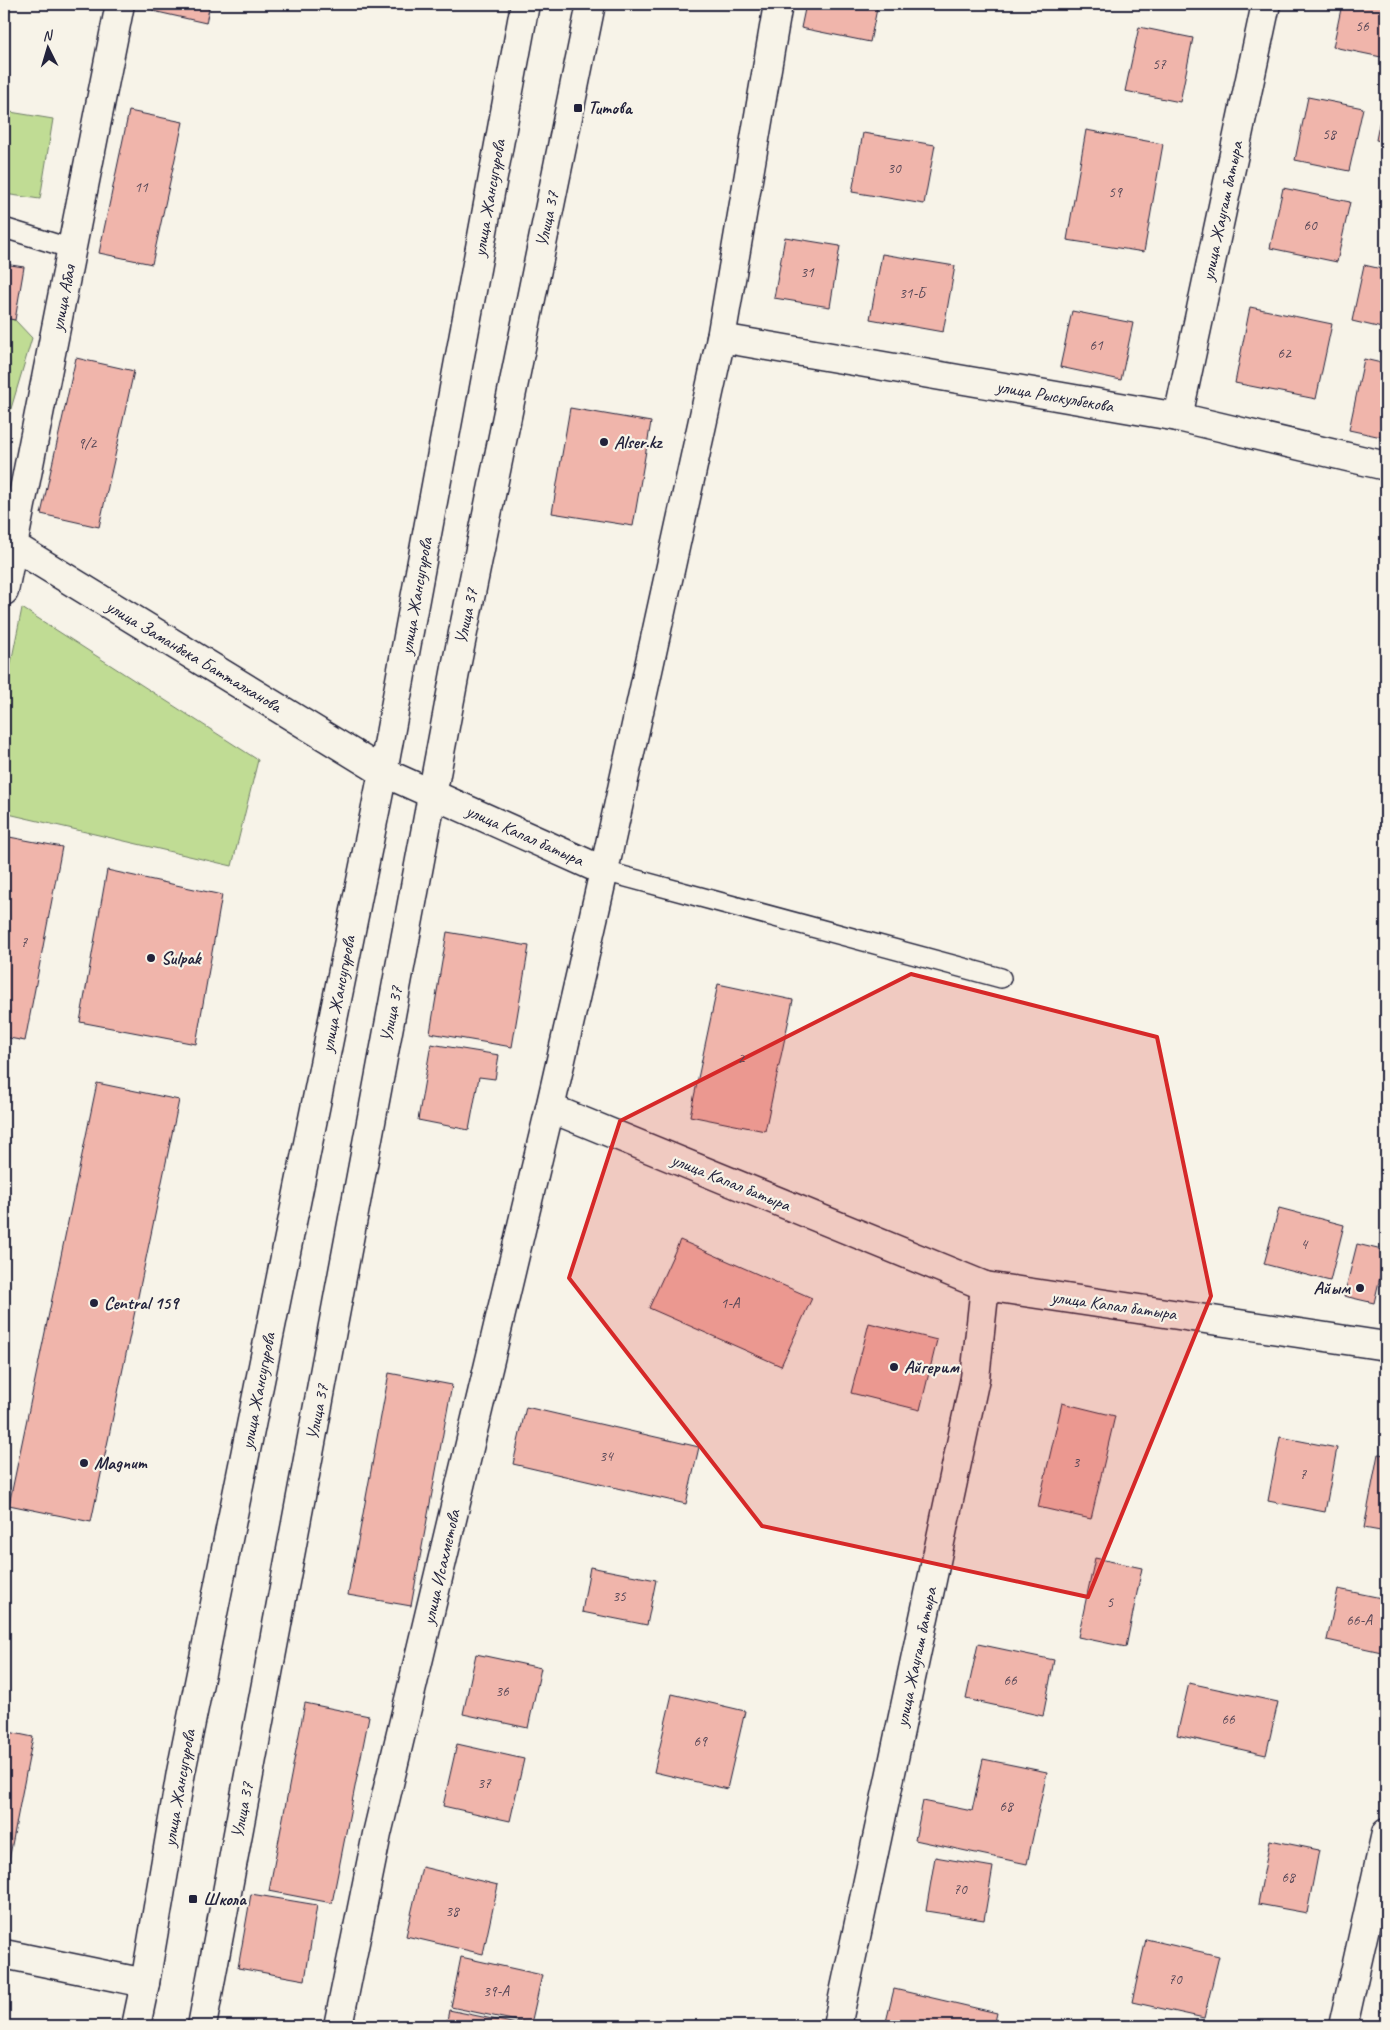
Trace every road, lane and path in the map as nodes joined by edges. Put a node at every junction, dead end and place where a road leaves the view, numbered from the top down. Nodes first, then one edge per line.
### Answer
1 (120, 4) edge
2 (525, 4) edge
3 (592, 4) edge
4 (778, 4) edge
5 (1266, 4) edge
6 (4, 228) edge
7 (72, 249) junction
8 (721, 338) junction
9 (1178, 417) junction
10 (1386, 466) edge
11 (9, 543) edge
12 (4, 591) edge
13 (383, 772) junction
14 (604, 871) junction
15 (1001, 978) dead end
16 (550, 1108) junction
17 (985, 1286) junction
18 (1386, 1346) edge
19 (1386, 1833) edge
20 (4, 1954) edge
21 (146, 1983) junction
22 (136, 2026) edge
23 (202, 2026) edge
24 (338, 2026) edge
25 (837, 2026) edge
26 (1343, 2026) edge

1 - 7 street, улица Абая
2 - 13 street, улица Жансугурова
3 - 23 street, Улица 37
4 - 8 street
5 - 9 street, улица Жаугаш батыра
6 - 7 lane
7 - 11 street, улица Абая
8 - 9 street, улица Рыскулбекова
8 - 14 street
9 - 10 street, улица Рыскулбекова
11 - 12 street, улица Абая
11 - 13 street, улица Заманбека Батталханова
13 - 14 street, улица Капал батыра
13 - 21 street, улица Жансугурова
14 - 15 lane
14 - 16 street, улица Капал батыра
16 - 17 street, улица Капал батыра
16 - 24 street, улица Исахметова
17 - 18 street, улица Капал батыра
17 - 25 street, улица Жаугаш батыра
19 - 26 street
20 - 21 street
21 - 22 street, улица Жансугурова

